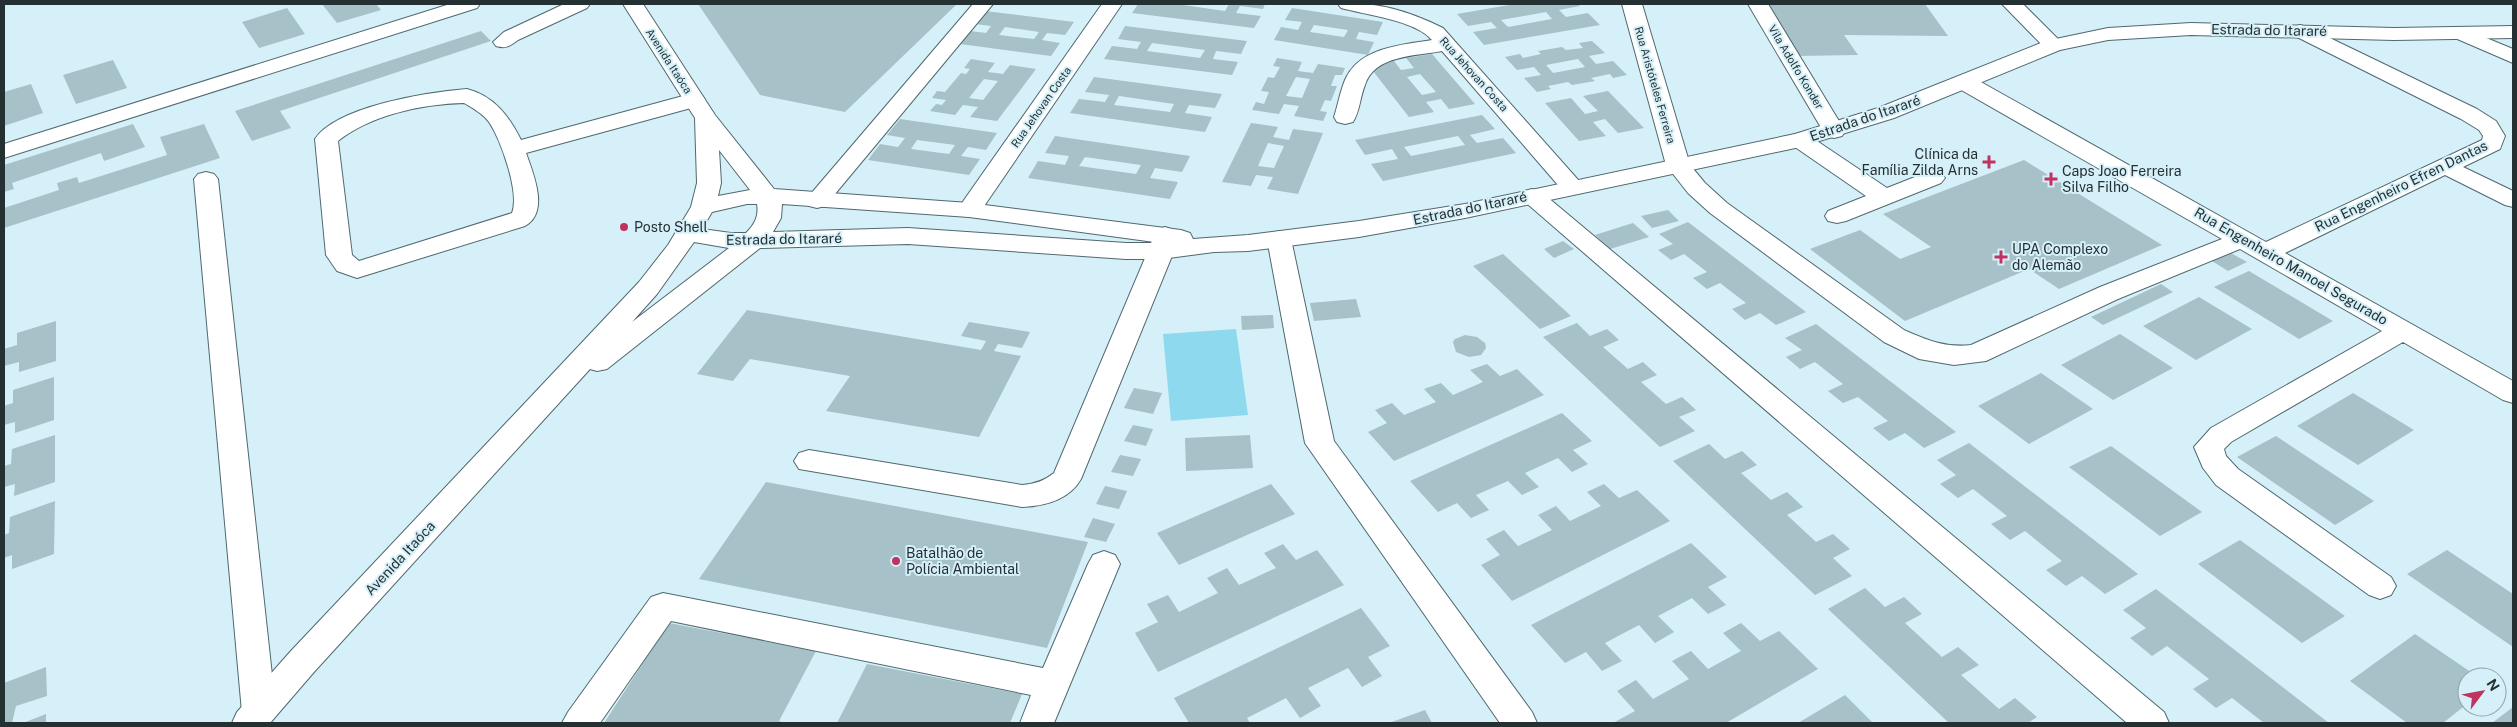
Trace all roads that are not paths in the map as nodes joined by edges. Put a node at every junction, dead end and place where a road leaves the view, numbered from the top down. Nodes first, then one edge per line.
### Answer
1 (470, 4) edge
2 (580, 4) edge
3 (632, 4) edge
4 (983, 4) edge
5 (1112, 4) edge
6 (1348, 4) edge
7 (1632, 4) edge
8 (1758, 4) edge
9 (2012, 4) edge
10 (2300, 31) junction
11 (2513, 32) edge
12 (2462, 34) junction
13 (503, 42) dead end
14 (1448, 44) junction
15 (2053, 45) junction
16 (2513, 57) edge
17 (1964, 82) junction
18 (700, 109) junction
19 (1345, 117) dead end
20 (1834, 131) junction
21 (1800, 140) junction
22 (4, 150) edge
23 (515, 150) junction
24 (1678, 166) junction
25 (2444, 166) junction
26 (1934, 178) dead end
27 (206, 179) dead end
28 (1572, 186) junction
29 (767, 196) junction
30 (1532, 196) junction
31 (1884, 197) junction
32 (2513, 200) edge
33 (817, 201) junction
34 (703, 207) junction
35 (969, 210) junction
36 (1837, 216) dead end
37 (689, 234) junction
38 (1279, 239) junction
39 (2243, 239) junction
40 (752, 242) junction
41 (1163, 243) junction
42 (2266, 252) junction
43 (2404, 330) junction
44 (553, 393) junction
45 (2513, 393) edge
46 (809, 461) dead end
47 (1104, 564) dead end
48 (2380, 586) dead end
49 (1053, 684) junction
50 (254, 718) edge
51 (580, 723) edge
52 (1036, 723) edge
53 (1520, 723) edge
54 (2152, 723) edge

1 - 22 main road
2 - 13 main road
3 - 18 main road, Avenida Itaóca
4 - 33 main road
5 - 35 main road, Rua Jehovan Costa
6 - 14 main road, Rua Jehovan Costa
7 - 24 main road, Rua Aristóteles Ferreira
8 - 20 main road, Vila Adolfo Konder
9 - 15 main road
10 - 12 main road, Estrada do Itararé
10 - 15 main road, Estrada do Itararé
10 - 25 main road, Rua Engenheiro Efren Dantas
11 - 12 main road, Estrada do Itararé
12 - 16 main road
14 - 19 main road
14 - 28 main road, Rua Jehovan Costa
15 - 17 main road, Estrada do Itararé
17 - 20 main road, Estrada do Itararé
17 - 39 main road, Rua Engenheiro Manoel Segurado
18 - 23 main road
18 - 29 main road, Avenida Itaóca
18 - 34 main road
20 - 21 main road, Estrada do Itararé
21 - 24 main road, Estrada do Itararé
21 - 31 main road
23 - 23 main road
24 - 28 main road, Estrada do Itararé
24 - 39 main road
25 - 32 main road
25 - 42 main road, Rua Engenheiro Efren Dantas
26 - 31 main road
27 - 50 main road
28 - 30 main road, Estrada do Itararé
29 - 33 main road, Estrada do Itararé
29 - 34 main road, Estrada do Itararé
29 - 40 main road, Avenida Itaóca
30 - 38 main road, Estrada do Itararé
30 - 54 main road
31 - 36 main road
33 - 35 main road, Estrada do Itararé
34 - 37 main road
35 - 41 main road, Estrada do Itararé
37 - 40 main road, Estrada do Itararé
37 - 44 main road, Avenida Itaóca
38 - 41 main road, Estrada do Itararé
38 - 53 main road
39 - 42 main road, Rua Engenheiro Manoel Segurado
40 - 41 main road, Estrada do Itararé
40 - 44 main road, Avenida Itaóca
41 - 46 main road
42 - 43 main road, Rua Engenheiro Manoel Segurado
43 - 45 main road, Rua Engenheiro Manoel Segurado
43 - 48 main road
44 - 50 main road, Avenida Itaóca
47 - 49 main road
49 - 51 main road
49 - 52 main road

